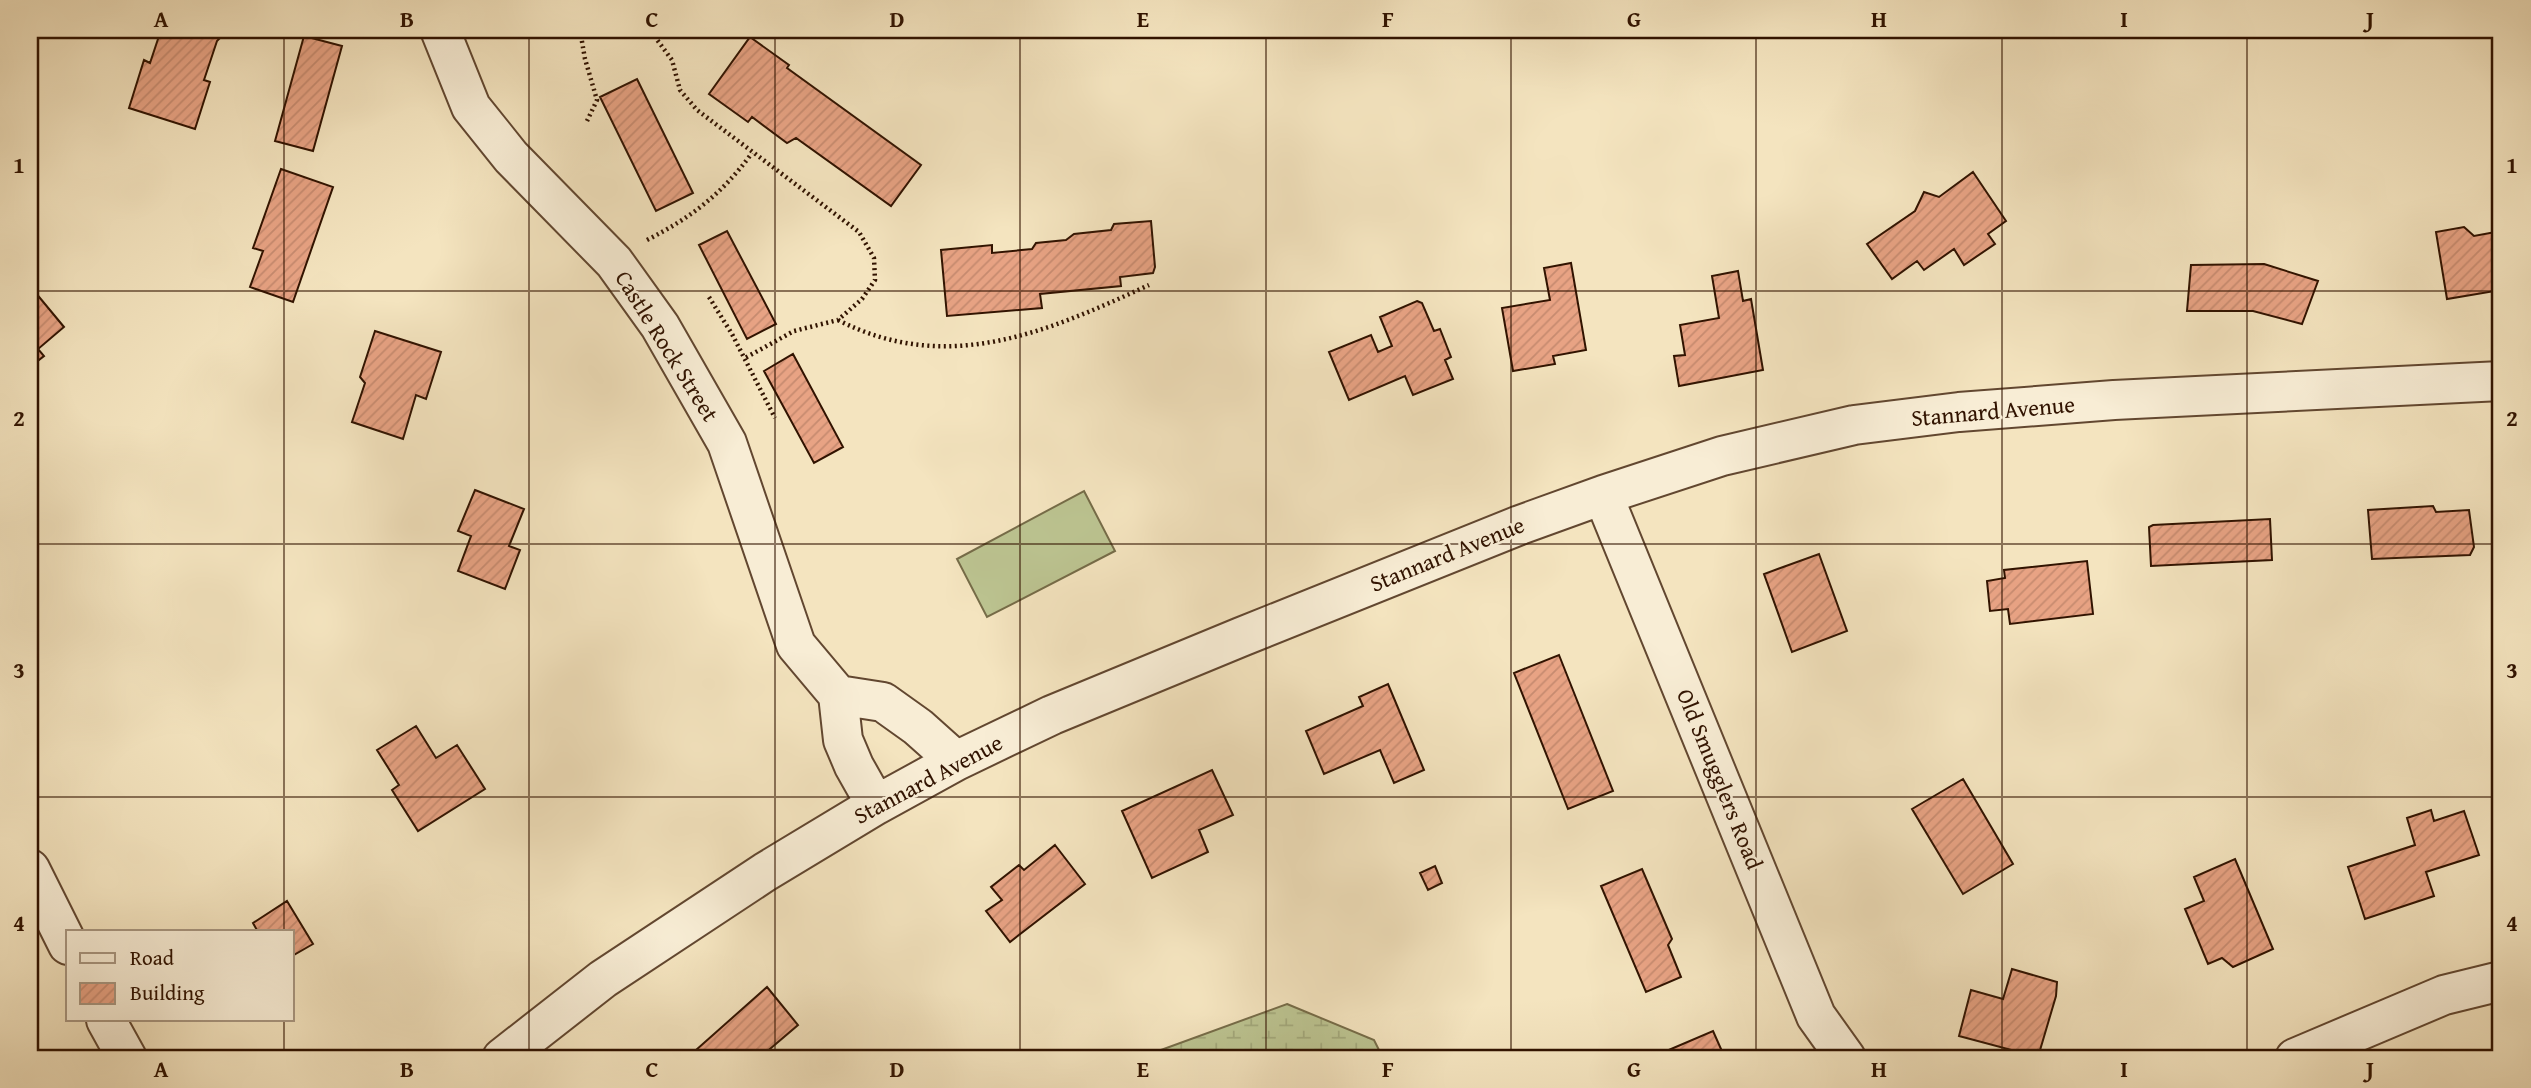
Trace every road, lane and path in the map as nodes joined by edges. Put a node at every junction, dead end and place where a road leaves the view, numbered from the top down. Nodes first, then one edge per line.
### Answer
1 (439, 30) edge
2 (561, 30) edge
3 (615, 30) edge
4 (645, 30) edge
5 (580, 31) edge
6 (587, 121) dead end
7 (752, 153) junction
8 (666, 231) dead end
9 (1149, 285) dead end
10 (709, 297) dead end
11 (838, 320) junction
12 (745, 358) junction
13 (2501, 381) edge
14 (775, 418) dead end
15 (1604, 495) junction
16 (838, 695) junction
17 (956, 761) junction
18 (876, 805) junction
19 (30, 869) edge
20 (66, 941) edge
21 (2501, 981) edge
22 (107, 1021) edge
23 (127, 1058) edge
24 (502, 1058) edge
25 (1846, 1058) edge
26 (2295, 1058) edge

1 - 16 street, Castle Rock Street
2 - 5 path
3 - 5 path
4 - 7 path
5 - 6 path
7 - 8 path
7 - 11 path
9 - 11 path
10 - 12 path
11 - 12 path
12 - 14 path
13 - 15 street, Stannard Avenue
15 - 17 street, Stannard Avenue
15 - 25 street, Old Smugglers Road
16 - 17 street
16 - 18 street
17 - 18 street, Stannard Avenue
18 - 24 street, Stannard Avenue
19 - 20 street
21 - 26 street
22 - 23 street

